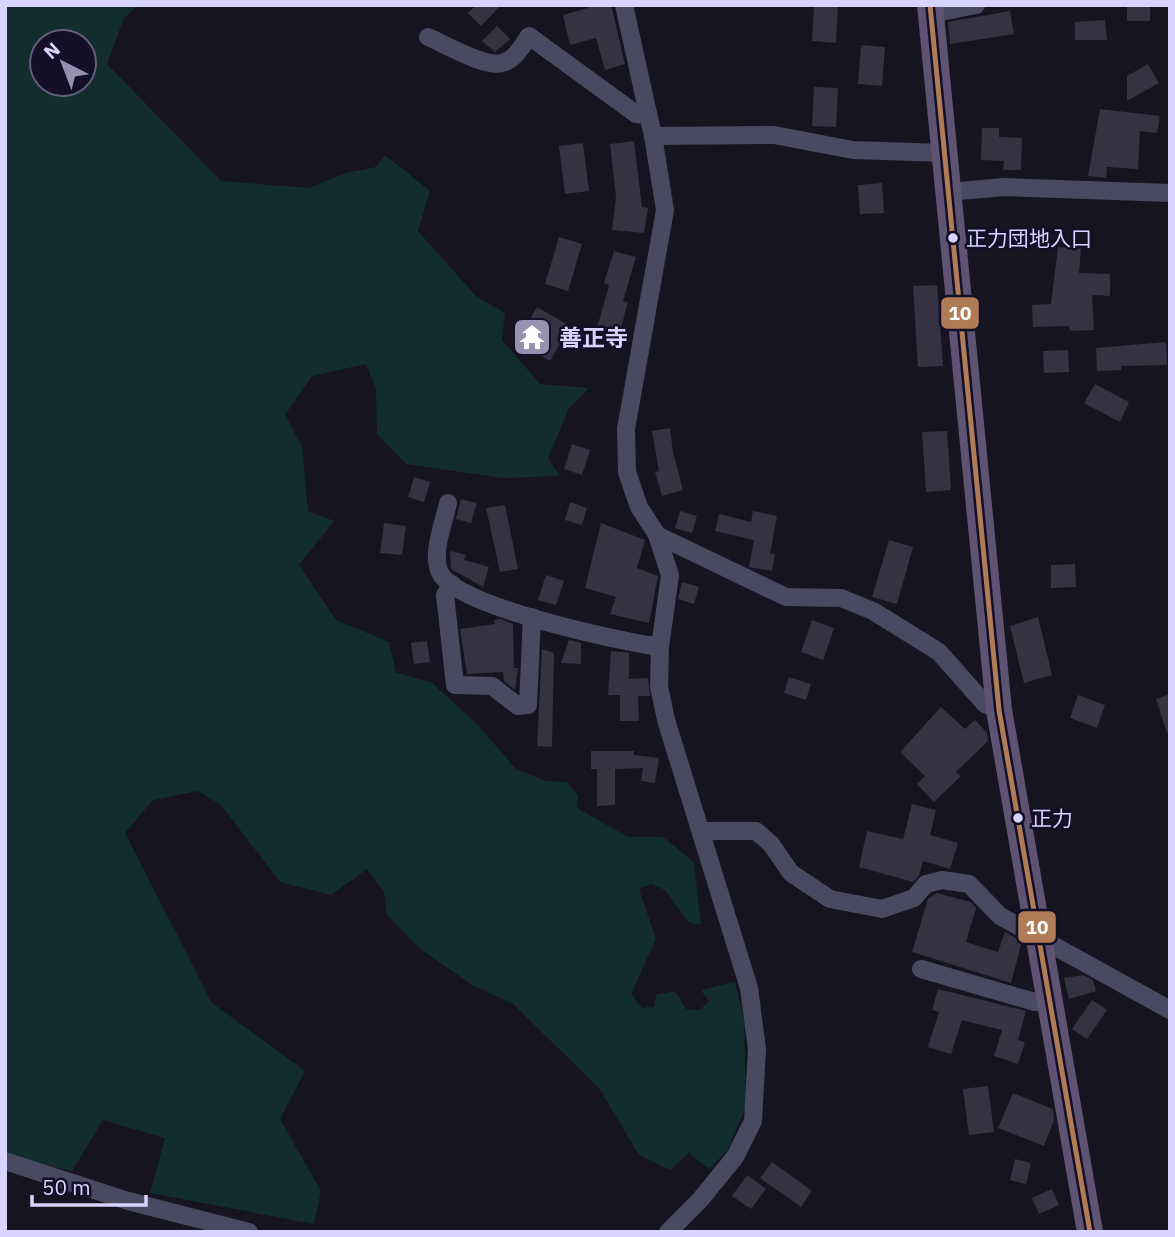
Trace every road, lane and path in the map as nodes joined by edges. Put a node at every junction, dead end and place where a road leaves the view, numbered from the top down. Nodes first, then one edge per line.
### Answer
1 (624, 5) edge
2 (976, 5) edge
3 (931, 10) edge
4 (428, 37) dead end
5 (647, 114) junction
6 (653, 136) junction
7 (945, 153) junction
8 (948, 192) junction
9 (1170, 193) edge
10 (448, 503) dead end
11 (657, 535) junction
12 (452, 584) junction
13 (532, 617) junction
14 (660, 647) junction
15 (999, 710) junction
16 (701, 831) junction
17 (1038, 935) junction
18 (921, 969) dead end
19 (1048, 1000) junction
20 (1170, 1010) edge
21 (5, 1161) edge
22 (250, 1232) edge
23 (668, 1232) edge
24 (1090, 1232) edge

1 - 5 street
2 - 3 street
3 - 7 main road
4 - 5 street
5 - 6 street
6 - 7 street
6 - 11 street
7 - 8 main road
8 - 9 street
8 - 15 main road
10 - 12 street
11 - 14 street
11 - 15 street
12 - 13 street
12 - 13 street
13 - 14 street
14 - 16 street
15 - 17 main road
16 - 17 street
16 - 23 street
17 - 19 main road
17 - 20 street
18 - 19 street
19 - 24 main road
21 - 22 street

